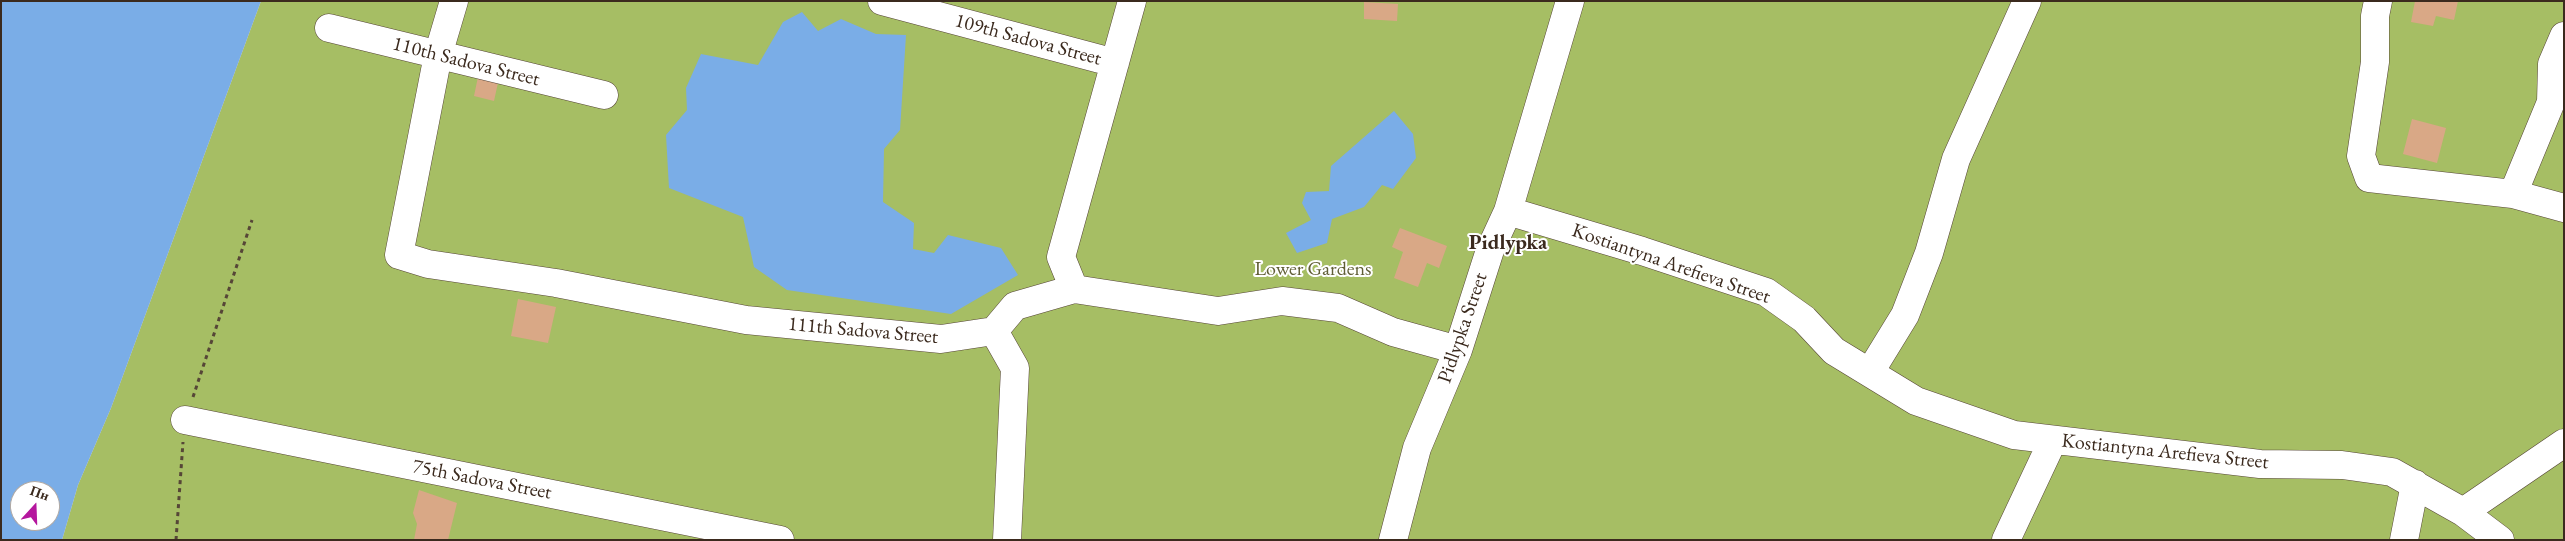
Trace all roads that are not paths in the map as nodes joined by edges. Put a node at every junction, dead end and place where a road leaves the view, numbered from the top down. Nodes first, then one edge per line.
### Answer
1 (454, 1) edge
2 (882, 1) edge
3 (1132, 1) edge
4 (1570, 1) edge
5 (2027, 1) edge
6 (2378, 1) edge
7 (328, 28) dead end
8 (2564, 36) edge
9 (438, 55) junction
10 (1115, 62) junction
11 (604, 95) dead end
12 (2513, 194) junction
13 (2564, 208) edge
14 (1508, 211) junction
15 (1074, 289) junction
16 (994, 331) junction
17 (1458, 350) junction
18 (1870, 372) junction
19 (185, 420) road end
20 (2053, 440) junction
21 (2564, 443) edge
22 (2415, 484) junction
23 (2463, 512) junction
24 (780, 540) edge
25 (1007, 540) edge
26 (1393, 540) edge
27 (2006, 540) edge
28 (2404, 540) edge
29 (2500, 540) edge

1 - 9 street
2 - 10 street, 109th Sadova Street
3 - 10 street
4 - 14 street, Pidlypka Street
5 - 18 street
6 - 12 street
7 - 9 street, 110th Sadova Street
8 - 12 street
9 - 11 street, 110th Sadova Street
9 - 16 street, 111th Sadova Street
10 - 15 street
12 - 13 street
14 - 17 street, Pidlypka Street
14 - 18 street, Kostiantyna Arefieva Street
15 - 16 street
15 - 17 street
16 - 25 street
17 - 26 street, Pidlypka Street
18 - 20 street, Kostiantyna Arefieva Street
19 - 24 street, 75th Sadova Street
20 - 22 street, Kostiantyna Arefieva Street
20 - 27 street
21 - 23 street
22 - 23 street, Kostiantyna Arefieva Street
22 - 28 street
23 - 29 street, Kostiantyna Arefieva Street

